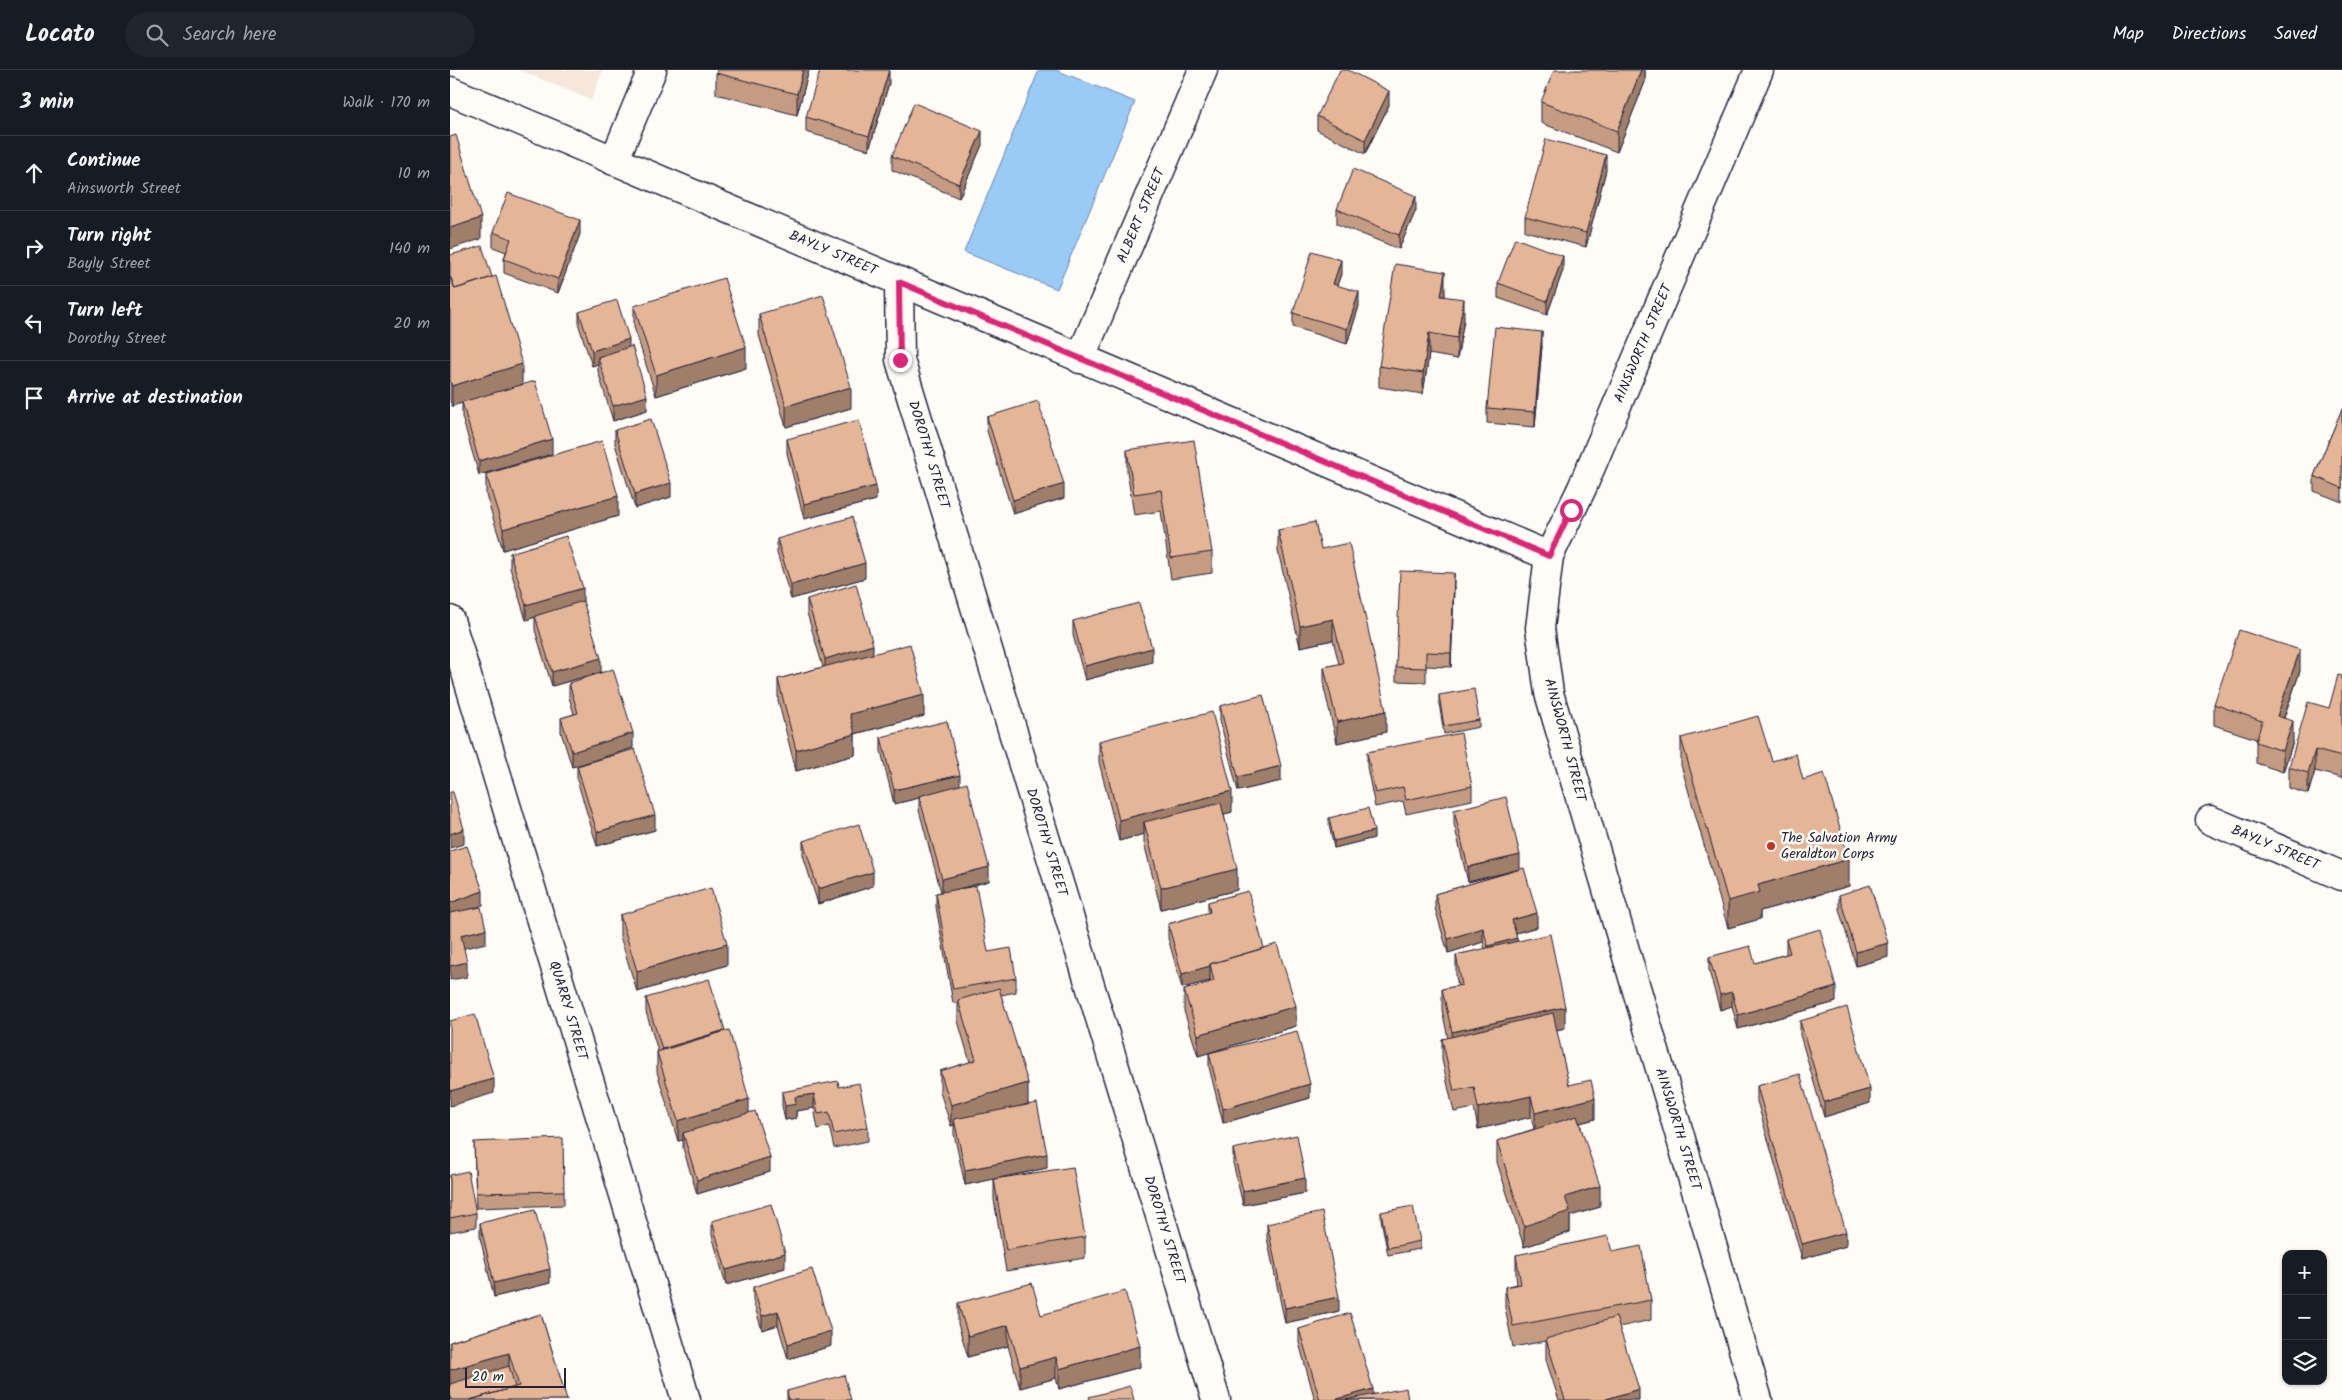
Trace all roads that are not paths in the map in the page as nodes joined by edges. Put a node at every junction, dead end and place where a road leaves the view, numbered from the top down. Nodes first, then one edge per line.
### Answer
1 (652, 70) edge
2 (1203, 70) edge
3 (1759, 70) edge
4 (450, 91) edge
5 (614, 161) junction
6 (899, 282) junction
7 (1080, 359) junction
8 (1549, 556) junction
9 (450, 620) edge
10 (2210, 820) dead end
11 (2342, 876) edge
12 (686, 1400) edge
13 (1216, 1400) edge
14 (1758, 1400) edge

1 - 5 street
2 - 7 street, ALBERT STREET
3 - 8 street, AINSWORTH STREET
4 - 5 street, BAYLY STREET
5 - 6 street, BAYLY STREET
6 - 7 street, BAYLY STREET
6 - 13 street, DOROTHY STREET
7 - 8 street, BAYLY STREET
8 - 14 street, AINSWORTH STREET
9 - 12 street, QUARRY STREET
10 - 11 street, BAYLY STREET

